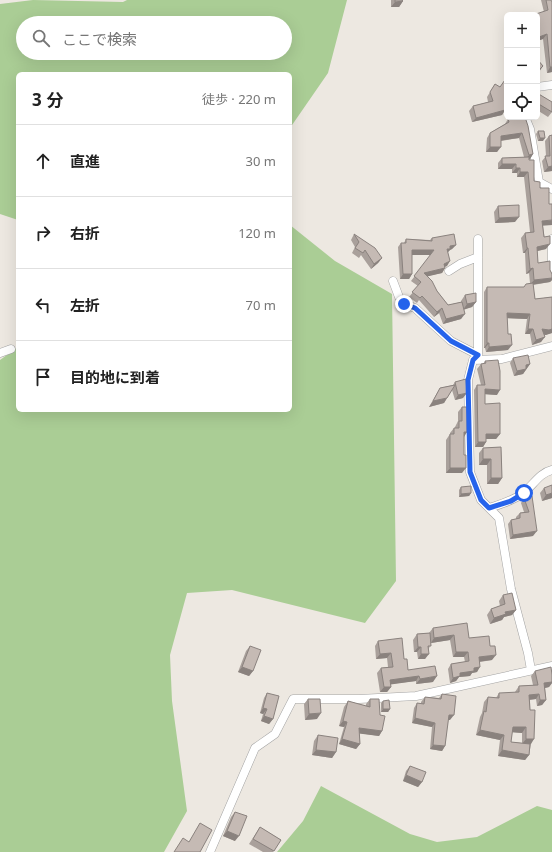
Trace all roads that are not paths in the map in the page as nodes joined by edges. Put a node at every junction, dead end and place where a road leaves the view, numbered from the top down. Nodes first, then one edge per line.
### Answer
1 (552, 86) edge
2 (540, 87) edge
3 (526, 120) edge
4 (552, 189) edge
5 (478, 239) dead end
6 (552, 239) edge
7 (478, 257) junction
8 (449, 271) dead end
9 (552, 275) edge
10 (393, 281) dead end
11 (552, 346) edge
12 (11, 350) dead end
13 (0, 353) edge
14 (476, 357) junction
15 (552, 470) edge
16 (489, 508) junction
17 (548, 667) edge
18 (531, 670) junction
19 (552, 674) edge
20 (210, 852) edge

1 - 2 street
3 - 4 street
5 - 7 street
6 - 9 street
7 - 8 street
7 - 14 street
10 - 14 street
11 - 14 street
12 - 13 street
14 - 16 street
15 - 16 street
16 - 18 street
17 - 18 street
17 - 19 street
18 - 20 street

